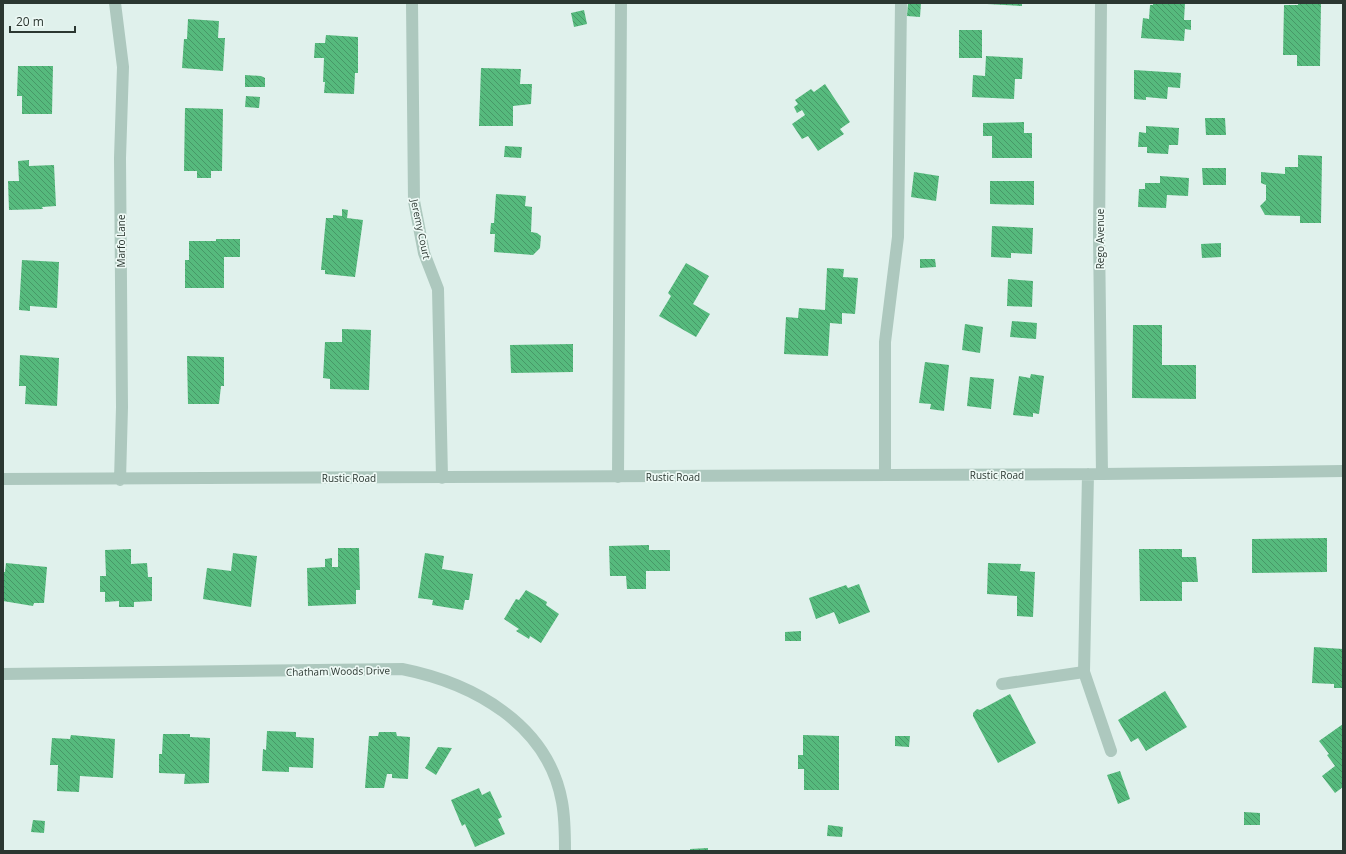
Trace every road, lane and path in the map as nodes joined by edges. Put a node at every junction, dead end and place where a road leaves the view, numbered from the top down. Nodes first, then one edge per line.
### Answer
1 (115, 3) edge
2 (412, 3) edge
3 (621, 3) edge
4 (901, 3) edge
5 (1101, 3) edge
6 (1343, 471) edge
7 (1088, 474) junction
8 (1102, 474) junction
9 (886, 475) junction
10 (618, 477) junction
11 (442, 478) junction
12 (3, 480) edge
13 (120, 480) junction
14 (1084, 672) junction
15 (3, 674) edge
16 (1002, 684) dead end
17 (1111, 751) dead end
18 (565, 851) edge

1 - 13 street, Marfo Lane
2 - 11 street, Jeremy Court
3 - 10 street
4 - 9 street
5 - 8 street, Rego Avenue
6 - 8 street, Rustic Road
7 - 8 street, Rustic Road
7 - 9 street, Rustic Road
7 - 14 street
9 - 10 street, Rustic Road
10 - 11 street, Rustic Road
11 - 13 street, Rustic Road
12 - 13 street, Rustic Road
14 - 16 street
14 - 17 street
15 - 18 street, Chatham Woods Drive

